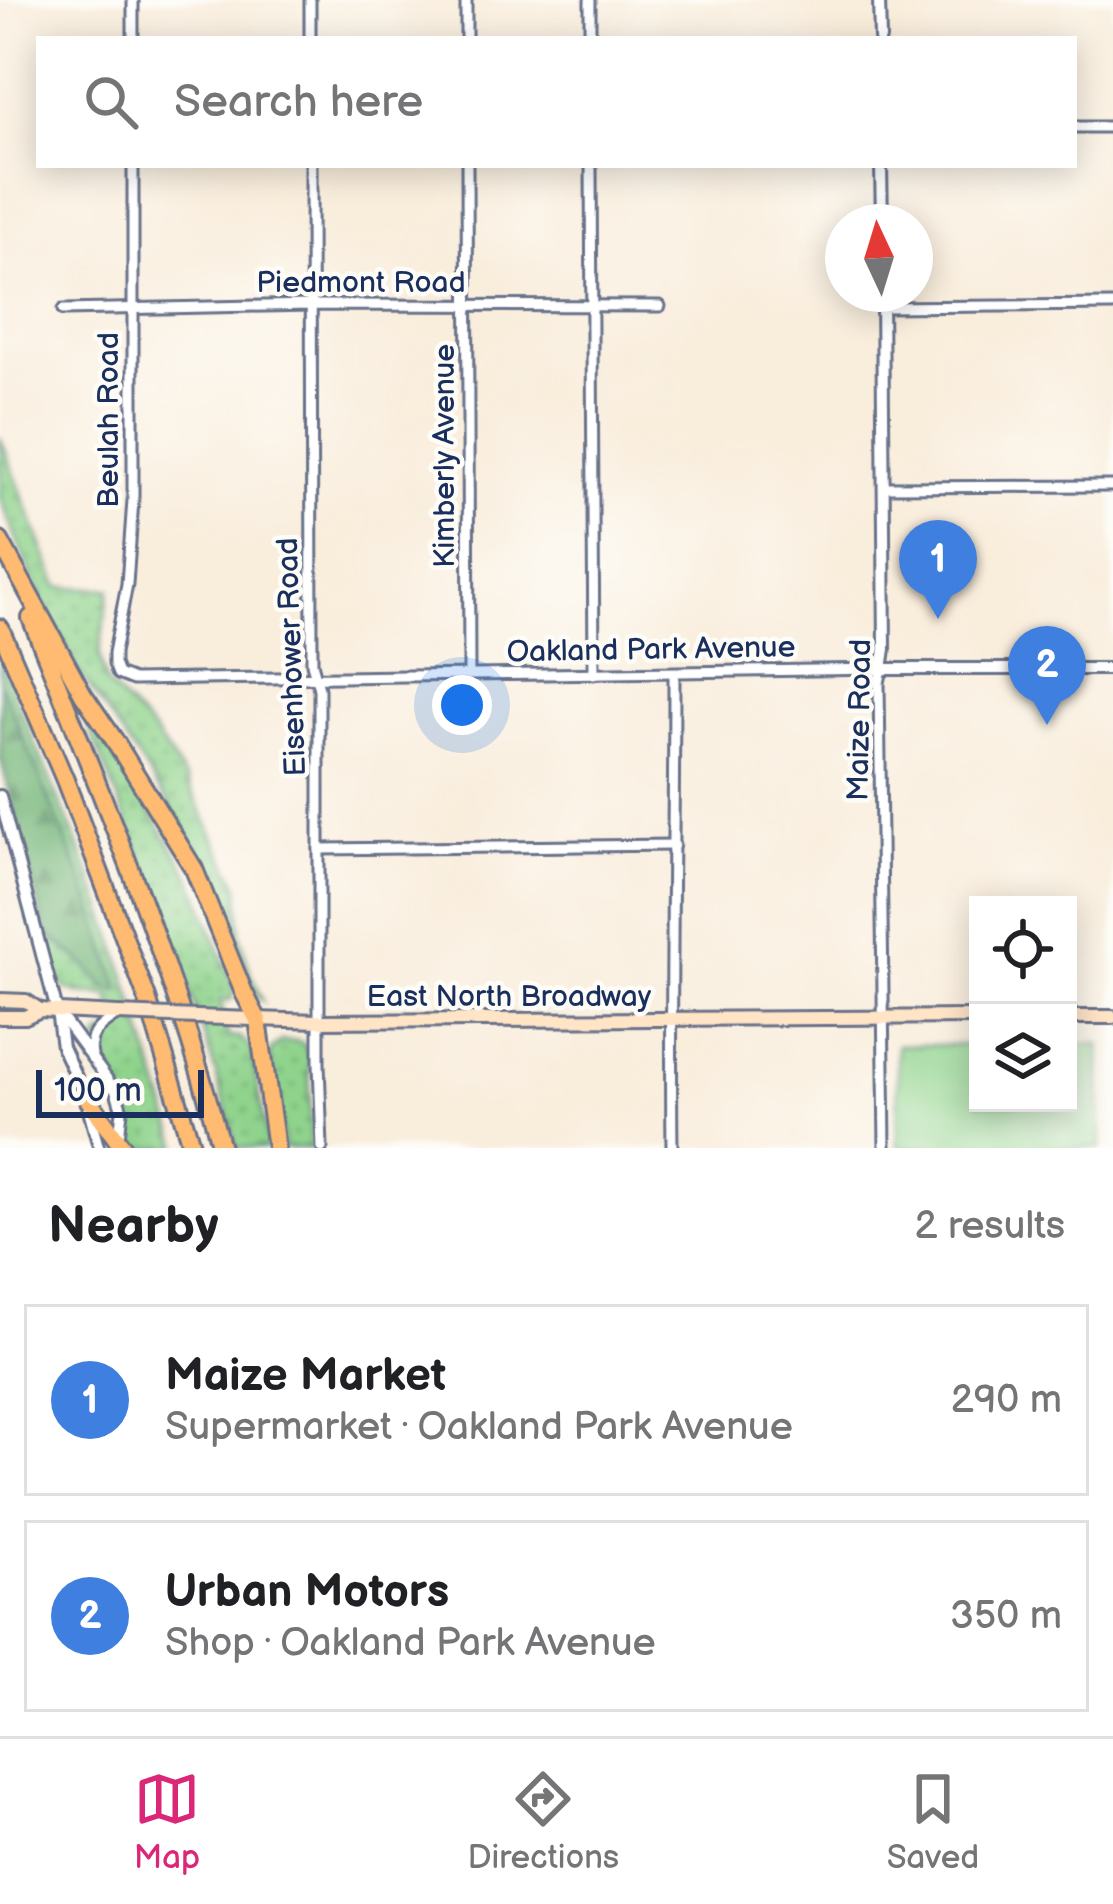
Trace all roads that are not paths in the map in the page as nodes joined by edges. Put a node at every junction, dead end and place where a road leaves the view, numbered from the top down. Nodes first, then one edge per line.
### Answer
1 (133, 0) edge
2 (310, 0) edge
3 (466, 0) edge
4 (590, 0) edge
5 (879, 0) edge
6 (133, 36) edge
7 (310, 36) edge
8 (466, 36) edge
9 (590, 36) edge
10 (880, 36) edge
11 (1113, 127) edge
12 (1077, 128) edge
13 (133, 168) edge
14 (311, 168) edge
15 (467, 168) edge
16 (591, 168) edge
17 (881, 168) edge
18 (881, 204) edge
19 (933, 301) edge
20 (311, 305) junction
21 (468, 305) junction
22 (1113, 305) edge
23 (660, 306) dead end
24 (591, 307) junction
25 (133, 309) junction
26 (63, 310) dead end
27 (882, 312) edge
28 (1113, 486) edge
29 (884, 487) junction
30 (0, 541) edge
31 (0, 628) edge
32 (881, 669) junction
33 (1113, 669) edge
34 (674, 673) junction
35 (118, 674) joint
36 (594, 674) junction
37 (469, 675) junction
38 (316, 677) junction
39 (0, 796) edge
40 (674, 845) junction
41 (319, 849) junction
42 (0, 1000) edge
43 (40, 1010) junction
44 (57, 1011) junction
45 (118, 1014) junction
46 (884, 1016) junction
47 (0, 1017) edge
48 (969, 1017) edge
49 (1077, 1017) edge
50 (1113, 1018) edge
51 (258, 1019) junction
52 (671, 1019) junction
53 (319, 1021) junction
54 (94, 1060) junction
55 (83, 1092) junction
56 (119, 1146) edge
57 (99, 1148) edge
58 (192, 1148) edge
59 (221, 1148) edge
60 (276, 1148) edge
61 (322, 1148) edge
62 (672, 1148) edge
63 (885, 1148) edge

1 - 6 street
2 - 7 street
3 - 8 street
4 - 9 street
5 - 10 street
11 - 12 street
13 - 25 street, Beulah Road
14 - 20 street, Eisenhower Road
15 - 21 street, Kimberly Avenue
16 - 24 street
17 - 18 street
19 - 22 street
20 - 21 street, Piedmont Road
20 - 25 street, Piedmont Road
20 - 38 street, Eisenhower Road
21 - 24 street, Piedmont Road
21 - 37 street, Kimberly Avenue
23 - 24 street, Piedmont Road
24 - 36 street
25 - 26 street, Piedmont Road
25 - 35 street, Beulah Road
27 - 29 street, Maize Road
28 - 29 street
29 - 32 street, Maize Road
30 - 51 highway
30 - 59 highway
31 - 58 highway
32 - 33 street, Oakland Park Avenue
32 - 34 street, Oakland Park Avenue
32 - 46 street, Maize Road
34 - 36 street, Oakland Park Avenue
34 - 40 street
35 - 38 street, Oakland Park Avenue
36 - 37 street, Oakland Park Avenue
37 - 38 street, Oakland Park Avenue
38 - 41 street, Eisenhower Road
39 - 44 street
40 - 41 street
40 - 52 street
41 - 53 street, Eisenhower Road
42 - 43 main road, East North Broadway
43 - 44 main road, East North Broadway
43 - 47 main road, East North Broadway
44 - 45 main road, East North Broadway
44 - 54 street
44 - 55 street
45 - 51 main road, East North Broadway, bridge
45 - 54 street
46 - 48 main road, East North Broadway
46 - 52 main road, East North Broadway
46 - 63 street, Maize Road
49 - 50 main road
51 - 53 main road, East North Broadway
51 - 60 highway
52 - 53 main road, East North Broadway
52 - 62 street
53 - 61 street, Eisenhower Road
54 - 56 street
55 - 56 highway
55 - 57 street

